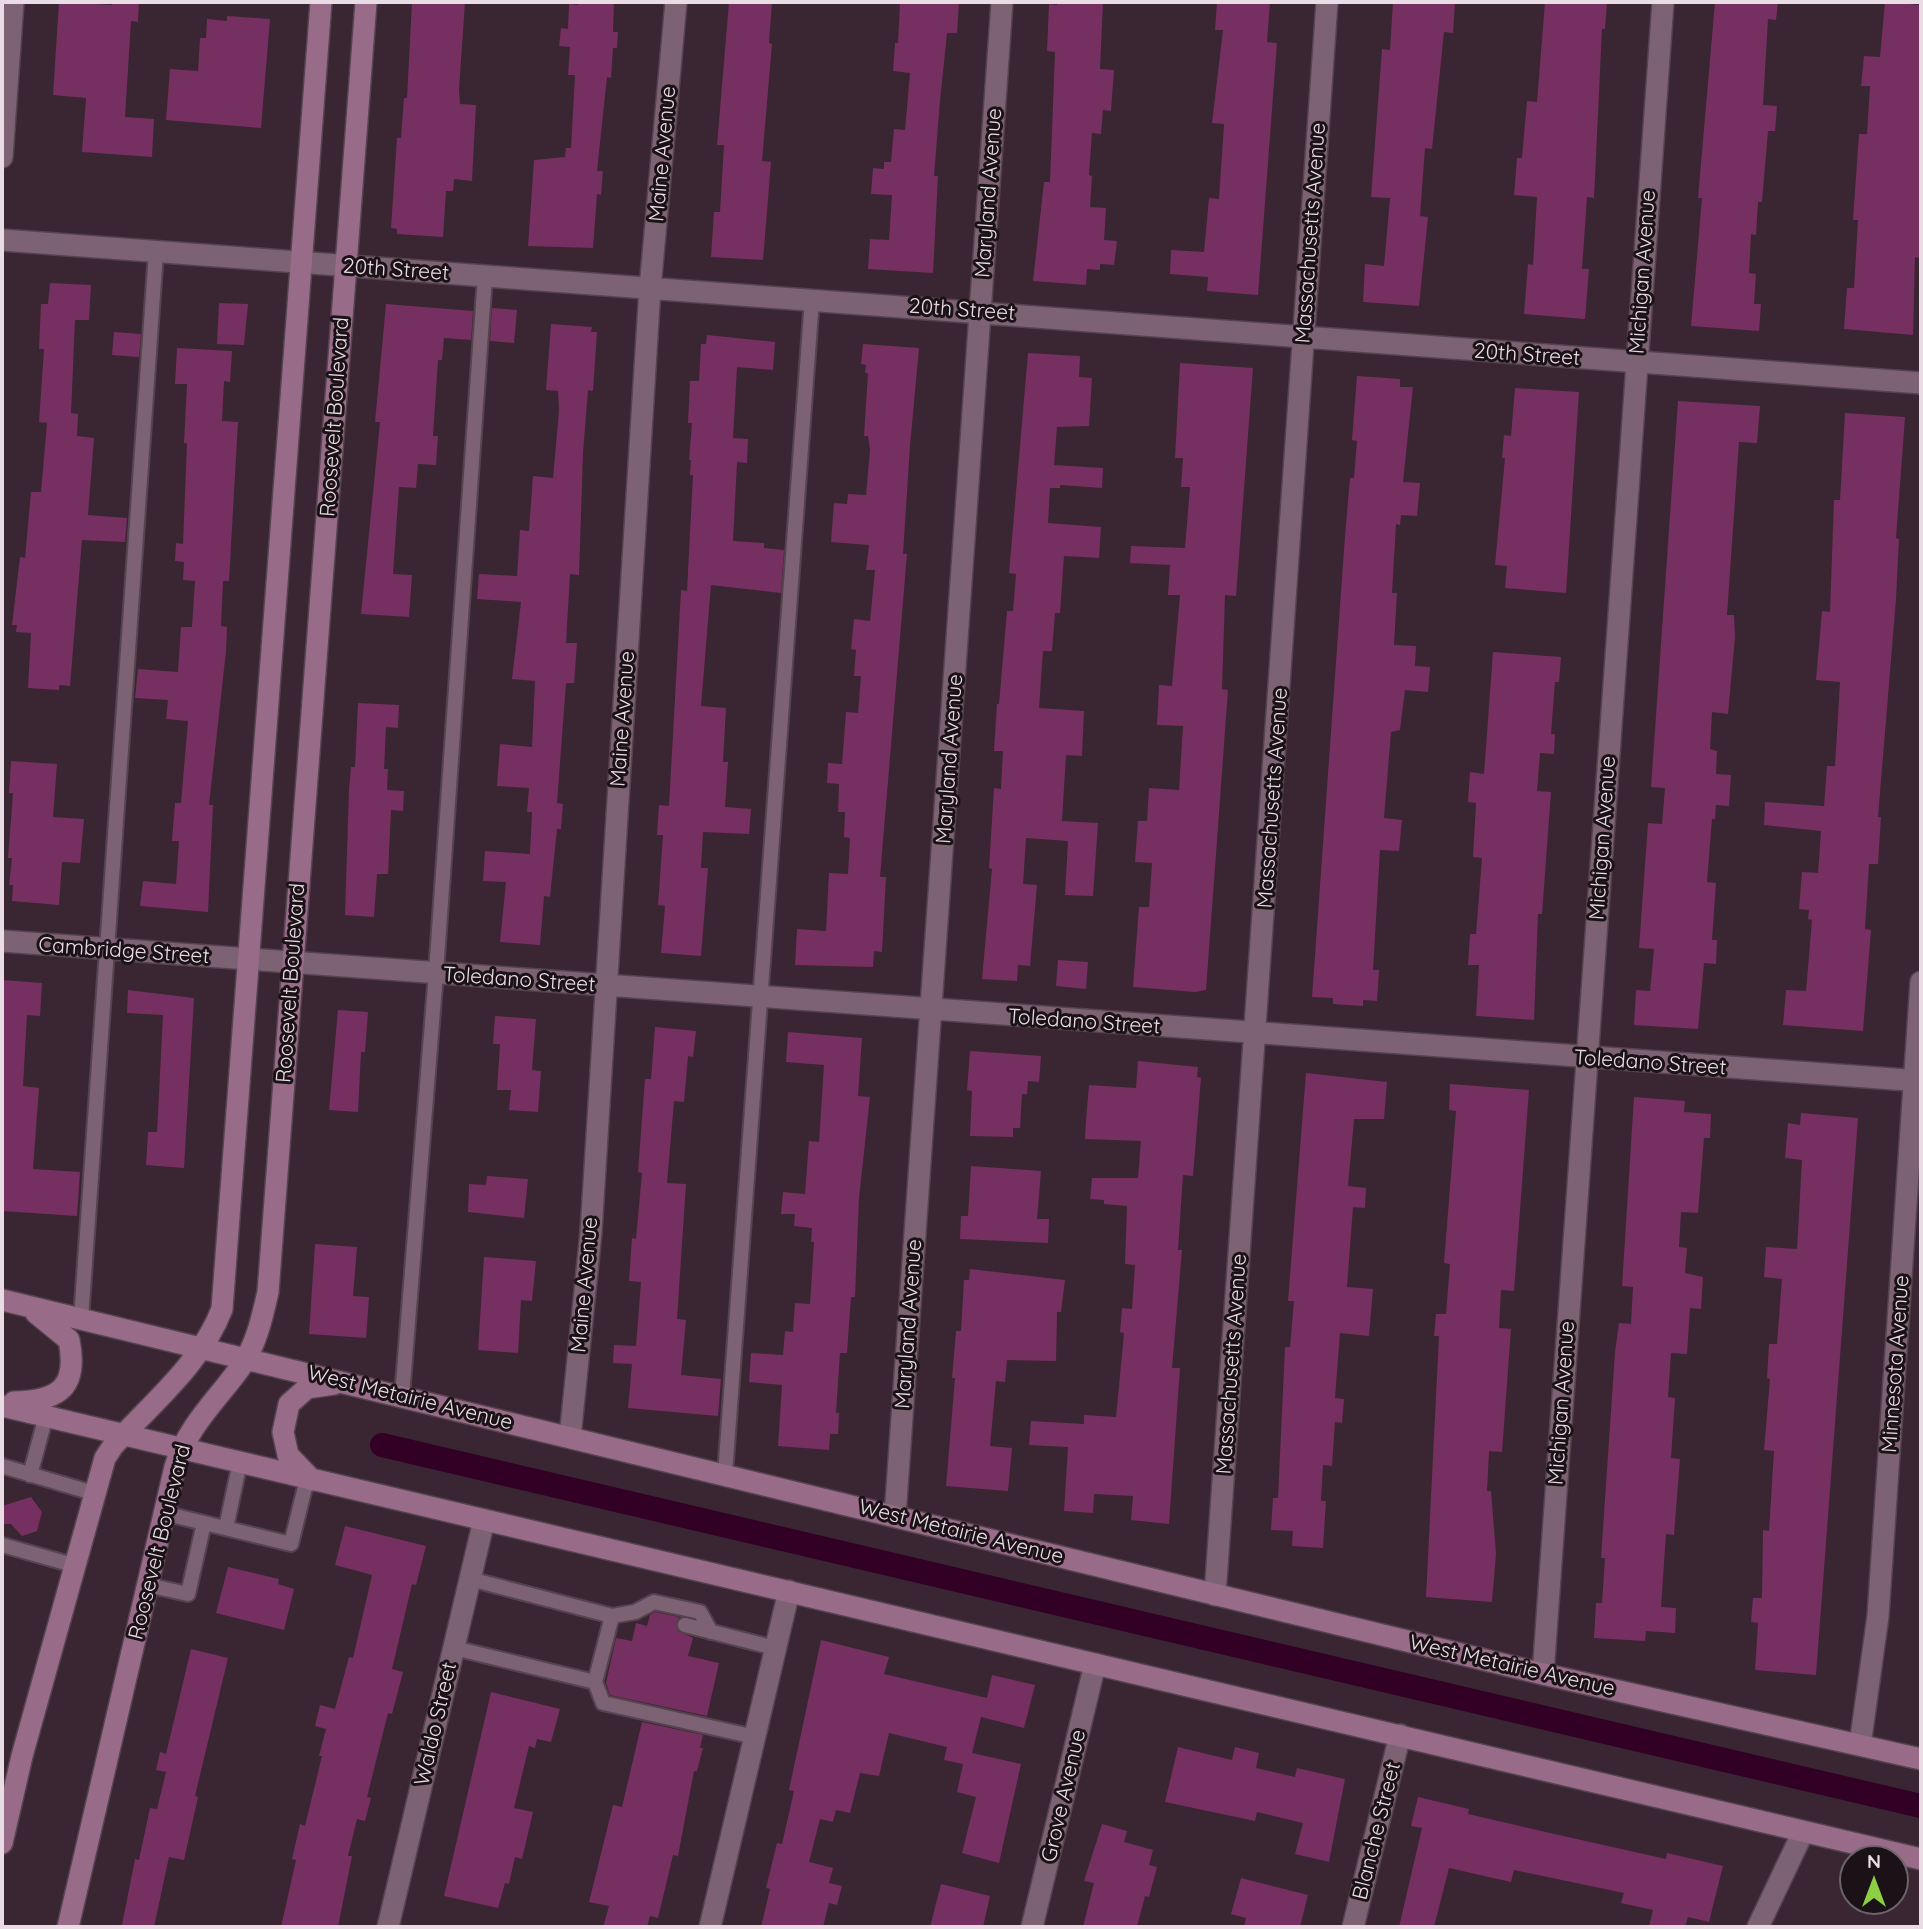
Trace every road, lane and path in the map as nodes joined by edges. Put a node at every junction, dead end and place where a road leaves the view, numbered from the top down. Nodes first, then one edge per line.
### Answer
1 (13, 2) edge
2 (321, 2) edge
3 (366, 2) edge
4 (676, 2) edge
5 (1002, 2) edge
6 (1327, 2) edge
7 (1663, 2) edge
8 (2, 157) edge
9 (2, 240) edge
10 (156, 252) junction
11 (301, 263) junction
12 (346, 267) junction
13 (485, 276) junction
14 (650, 288) junction
15 (812, 299) junction
16 (981, 312) junction
17 (1304, 339) junction
18 (1636, 362) junction
19 (1921, 383) edge
20 (2, 941) edge
21 (106, 949) junction
22 (247, 960) junction
23 (292, 963) junction
24 (436, 973) junction
25 (1921, 982) edge
26 (607, 986) junction
27 (762, 998) junction
28 (932, 1011) junction
29 (1257, 1035) junction
30 (1587, 1059) junction
31 (1918, 1081) edge
32 (2, 1300) edge
33 (24, 1306) junction
34 (81, 1319) junction
35 (202, 1348) junction
36 (246, 1358) junction
37 (346, 1383) junction
38 (402, 1396) junction
39 (2, 1404) edge
40 (46, 1416) junction
41 (123, 1435) junction
42 (570, 1437) junction
43 (180, 1448) junction
44 (240, 1462) junction
45 (2, 1466) edge
46 (725, 1474) junction
47 (30, 1475) junction
48 (309, 1479) junction
49 (93, 1493) junction
50 (163, 1513) junction
51 (895, 1516) junction
52 (484, 1520) junction
53 (204, 1523) junction
54 (226, 1528) junction
55 (2, 1545) edge
56 (73, 1565) junction
57 (471, 1579) junction
58 (147, 1585) junction
59 (789, 1591) junction
60 (1215, 1595) junction
61 (612, 1616) junction
62 (685, 1625) dead end
63 (711, 1632) junction
64 (454, 1648) junction
65 (775, 1648) junction
66 (1095, 1664) junction
67 (1543, 1674) junction
68 (595, 1682) junction
69 (1400, 1735) junction
70 (755, 1737) junction
71 (1860, 1745) junction
72 (1921, 1759) edge
73 (1803, 1832) junction
74 (2, 1843) edge
75 (1921, 1859) edge
76 (68, 1927) edge
77 (388, 1927) edge
78 (710, 1927) edge
79 (1032, 1927) edge
80 (1353, 1927) edge
81 (1758, 1927) edge

1 - 8 street
2 - 11 main road
3 - 12 main road, Roosevelt Boulevard
4 - 14 street, Maine Avenue
5 - 16 street, Maryland Avenue
6 - 17 street, Massachusetts Avenue
7 - 18 street, Michigan Avenue
9 - 10 street, 20th Street
10 - 11 street, 20th Street
10 - 21 lane
11 - 12 street, 20th Street
11 - 22 main road
12 - 13 street, 20th Street
12 - 23 main road, Roosevelt Boulevard
13 - 14 street, 20th Street
13 - 24 lane
14 - 15 street, 20th Street
14 - 26 street, Maine Avenue
15 - 16 street, 20th Street
15 - 27 lane
16 - 17 street, 20th Street
16 - 28 street, Maryland Avenue
17 - 18 street, 20th Street
17 - 29 street, Massachusetts Avenue
18 - 19 street, 20th Street
18 - 30 street, Michigan Avenue
20 - 21 street, Cambridge Street
21 - 22 street, Cambridge Street
21 - 34 lane
22 - 23 street, Toledano Street
22 - 35 main road
23 - 24 street, Toledano Street
23 - 36 main road, Roosevelt Boulevard
24 - 26 street, Toledano Street
24 - 38 lane
25 - 31 street, Minnesota Avenue
26 - 27 street, Toledano Street
26 - 42 street, Maine Avenue
27 - 28 street, Toledano Street
27 - 46 lane
28 - 29 street, Toledano Street
28 - 51 street, Maryland Avenue
29 - 30 street, Toledano Street
29 - 60 street, Massachusetts Avenue
30 - 31 street, Toledano Street
30 - 67 street, Michigan Avenue
31 - 71 street, Minnesota Avenue
32 - 33 main road, West Metairie Avenue
33 - 34 main road, West Metairie Avenue
33 - 39 main road
34 - 35 main road, West Metairie Avenue
35 - 36 main road, West Metairie Avenue
35 - 41 main road
36 - 37 main road, West Metairie Avenue
36 - 43 main road, Roosevelt Boulevard
37 - 38 main road, West Metairie Avenue
37 - 48 main road
38 - 42 main road, West Metairie Avenue
39 - 40 main road
40 - 41 main road
40 - 47 lane
41 - 43 main road
41 - 49 main road
42 - 46 main road, West Metairie Avenue
43 - 44 main road
43 - 50 main road, Roosevelt Boulevard
44 - 48 main road
44 - 54 lane
45 - 47 lane
46 - 51 main road, West Metairie Avenue
47 - 49 lane
48 - 52 main road
48 - 54 lane
49 - 56 main road
50 - 53 lane
50 - 58 main road, Roosevelt Boulevard
51 - 60 main road, West Metairie Avenue
52 - 57 street, Waldo Street
52 - 59 main road
53 - 54 lane
53 - 58 lane
55 - 56 lane
56 - 74 main road
57 - 61 lane
57 - 64 street, Waldo Street
58 - 76 main road, Roosevelt Boulevard
59 - 65 street
59 - 66 main road
60 - 67 main road, West Metairie Avenue
61 - 63 lane
61 - 68 lane
62 - 63 lane
63 - 65 lane
64 - 68 lane
64 - 77 street, Waldo Street
65 - 70 street
66 - 69 main road
66 - 79 street, Grove Avenue
67 - 71 main road, West Metairie Avenue
68 - 70 lane
69 - 73 main road
69 - 80 street, Blanche Street
70 - 78 street
71 - 72 main road, West Metairie Avenue
73 - 75 main road
73 - 81 street

